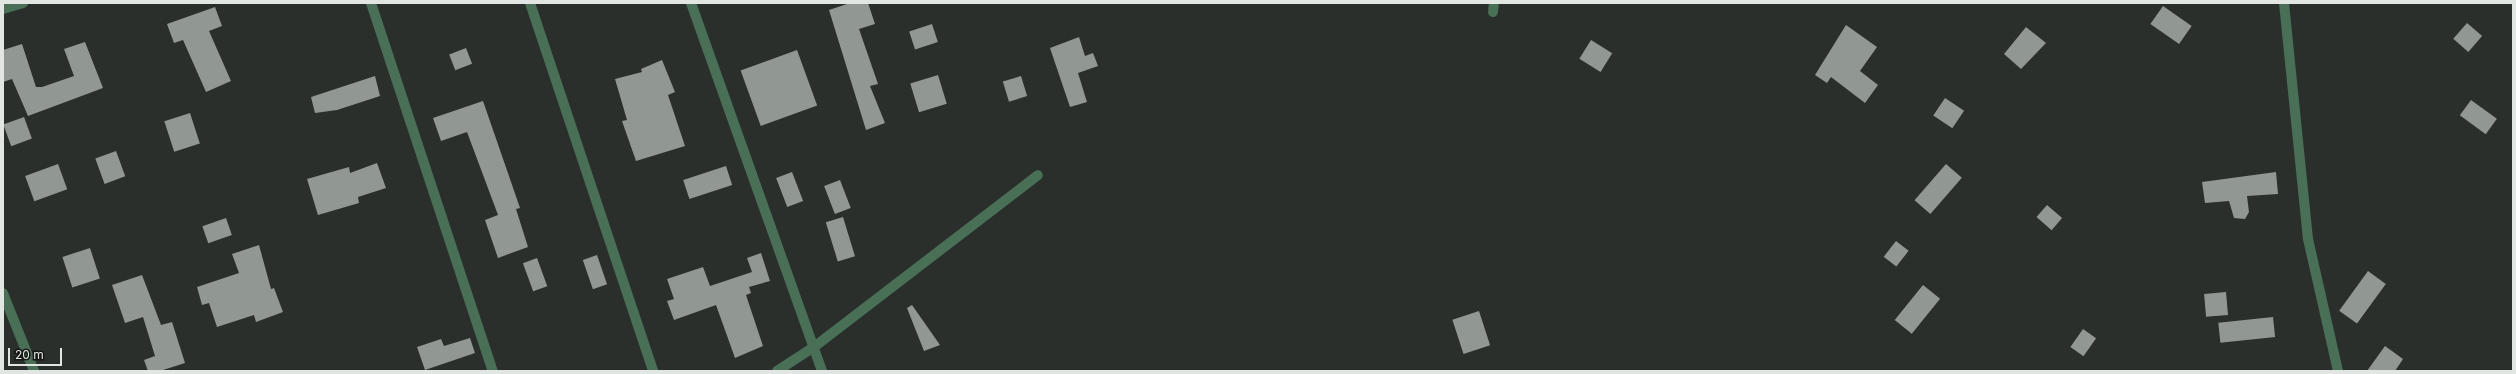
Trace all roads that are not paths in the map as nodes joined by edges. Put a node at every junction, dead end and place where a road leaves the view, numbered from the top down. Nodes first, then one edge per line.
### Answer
1 (23, 3) edge
2 (371, 3) edge
3 (530, 3) edge
4 (691, 3) edge
5 (2284, 3) edge
6 (3, 9) edge
7 (1038, 175) dead end
8 (3, 293) edge
9 (814, 347) junction
10 (34, 371) edge
11 (493, 371) edge
12 (653, 371) edge
13 (777, 371) edge
14 (822, 371) edge
15 (2338, 371) edge

1 - 6 street
2 - 11 street
3 - 12 street
4 - 9 street
5 - 15 street
7 - 9 street
8 - 10 street
9 - 13 street
9 - 14 street

